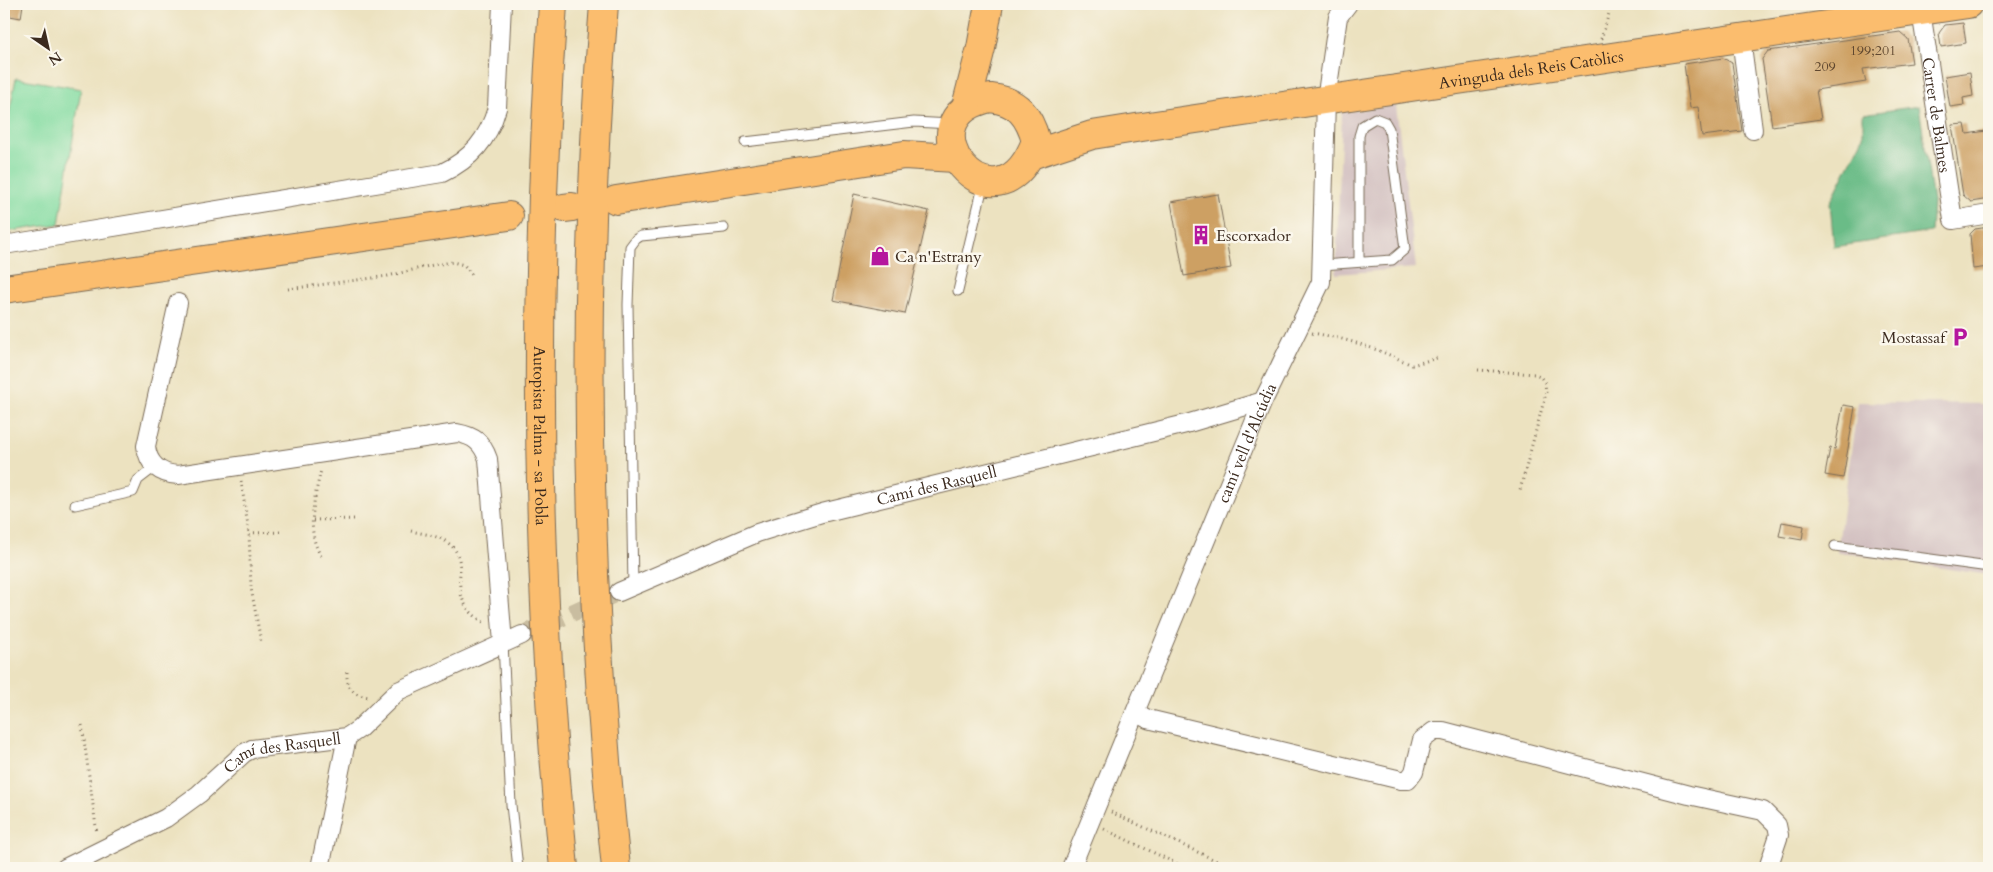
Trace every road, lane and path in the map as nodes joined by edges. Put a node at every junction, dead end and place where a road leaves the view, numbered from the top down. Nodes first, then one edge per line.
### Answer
1 (502, 4) edge
2 (553, 4) edge
3 (604, 4) edge
4 (989, 4) edge
5 (1348, 4) edge
6 (1612, 4) edge
7 (1968, 4) edge
8 (1921, 11) junction
9 (1740, 38) junction
10 (981, 48) junction
11 (1598, 59) junction
12 (1005, 100) junction
13 (1326, 100) junction
14 (1032, 127) junction
15 (1754, 130) dead end
16 (956, 131) junction
17 (1085, 137) junction
18 (745, 142) dead end
19 (1031, 155) junction
20 (984, 180) junction
21 (616, 200) dead end
22 (1989, 214) edge
23 (509, 216) dead end
24 (724, 228) dead end
25 (4, 245) edge
26 (1359, 262) junction
27 (1322, 265) junction
28 (472, 275) dead end
29 (4, 289) edge
30 (288, 289) dead end
31 (958, 291) dead end
32 (178, 303) dead end
33 (1297, 330) junction
34 (1437, 358) dead end
35 (1478, 370) dead end
36 (1263, 402) junction
37 (325, 452) junction
38 (238, 465) junction
39 (155, 467) junction
40 (1520, 490) dead end
41 (75, 505) dead end
42 (356, 518) dead end
43 (313, 520) junction
44 (411, 531) dead end
45 (280, 532) dead end
46 (249, 533) junction
47 (1836, 546) dead end
48 (321, 556) dead end
49 (1989, 567) edge
50 (626, 589) joint
51 (522, 635) tunnel mouth
52 (503, 638) junction
53 (260, 642) dead end
54 (347, 672) dead end
55 (386, 701) junction
56 (1136, 714) junction
57 (82, 725) dead end
58 (347, 737) junction
59 (1094, 814) junction
60 (102, 851) junction
61 (1230, 867) edge
62 (65, 868) edge
63 (320, 868) edge
64 (518, 868) edge
65 (564, 868) edge
66 (616, 868) edge
67 (1071, 868) edge
68 (1186, 868) edge
69 (1768, 868) edge

1 - 25 street
2 - 65 main road, Autopista Palma - sa Pobla
3 - 66 main road
4 - 10 main road
5 - 13 street, camí vell d'Alcúdia
6 - 11 path
7 - 8 main road, Avinguda dels Reis Catòlics
8 - 9 main road, Avinguda dels Reis Catòlics
8 - 22 street, Carrer de Balmes
9 - 11 main road, Avinguda dels Reis Catòlics
9 - 15 street
10 - 12 main road
10 - 16 main road
11 - 13 main road, Avinguda dels Reis Catòlics
12 - 14 main road
12 - 16 main road
13 - 17 main road, Avinguda dels Reis Catòlics
13 - 27 street, camí vell d'Alcúdia
14 - 17 main road
14 - 19 main road
16 - 18 lane
16 - 20 main road
16 - 21 main road
17 - 19 main road
19 - 20 main road
20 - 31 lane
23 - 29 main road
24 - 50 lane
26 - 26 lane
26 - 27 lane
27 - 33 street, camí vell d'Alcúdia
28 - 30 path
32 - 39 street
33 - 34 path
33 - 36 street, camí vell d'Alcúdia
35 - 40 path
36 - 50 street, Camí des Rasquell
36 - 56 street, camí vell d'Alcúdia
37 - 38 street
37 - 43 path
37 - 52 street
38 - 39 street
38 - 46 path
39 - 41 lane
42 - 43 path
43 - 48 path
44 - 52 path
45 - 46 path
46 - 53 path
47 - 49 lane
51 - 52 street, Camí des Rasquell
52 - 55 street, Camí des Rasquell
52 - 64 lane
54 - 55 path
55 - 58 street, Camí des Rasquell
56 - 59 street, camí vell d'Alcúdia
56 - 69 street
57 - 60 path
58 - 60 street, Camí des Rasquell
58 - 63 street
59 - 61 path
59 - 67 street, camí vell d'Alcúdia
59 - 68 path
60 - 62 street, Camí des Rasquell

